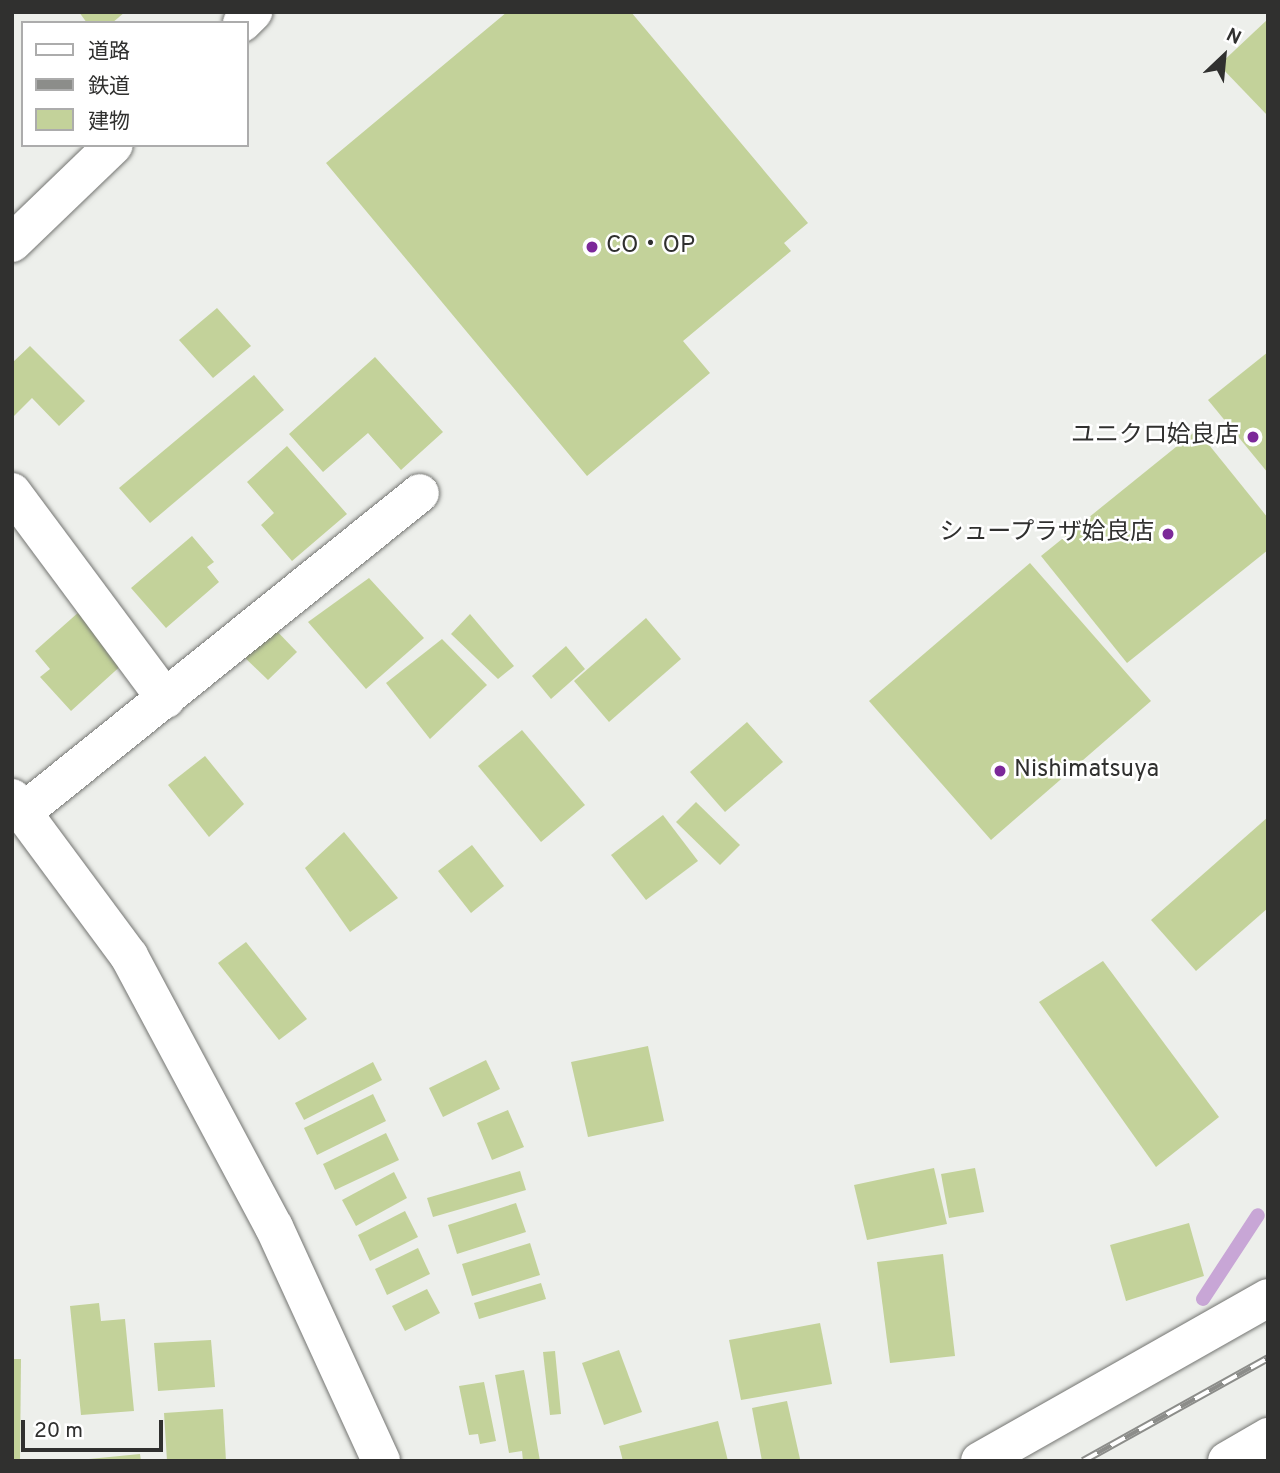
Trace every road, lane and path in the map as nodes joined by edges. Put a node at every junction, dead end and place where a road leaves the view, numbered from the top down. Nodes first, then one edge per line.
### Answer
1 (112, 147) edge
2 (12, 243) edge
3 (12, 492) edge
4 (420, 494) dead end
5 (166, 699) junction
6 (18, 805) edge
7 (1268, 1298) edge
8 (1268, 1437) edge
9 (381, 1461) edge
10 (980, 1461) edge
11 (1227, 1461) edge

1 - 2 street
3 - 5 street
4 - 5 street
5 - 6 street
6 - 9 street
7 - 10 street
8 - 11 street

